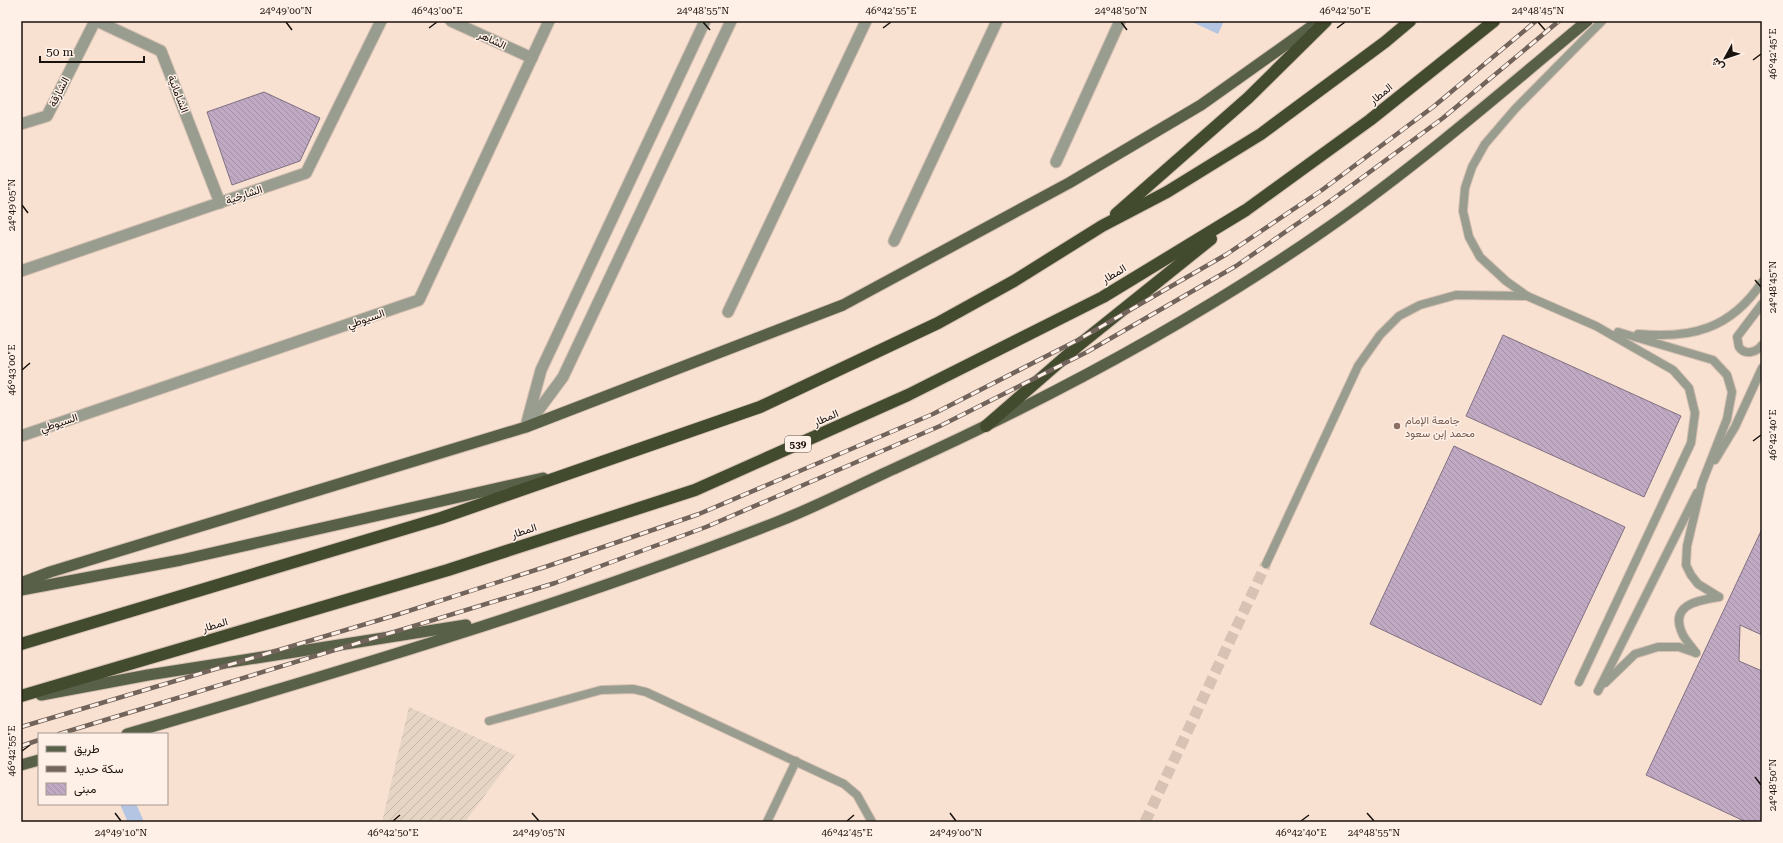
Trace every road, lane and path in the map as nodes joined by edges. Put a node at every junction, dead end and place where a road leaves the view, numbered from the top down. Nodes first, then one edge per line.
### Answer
1 (96, 21) edge
2 (381, 21) edge
3 (451, 21) edge
4 (549, 21) edge
5 (705, 21) edge
6 (731, 21) edge
7 (866, 21) edge
8 (996, 21) edge
9 (1120, 21) edge
10 (1319, 21) edge
11 (1326, 21) edge
12 (1410, 21) edge
13 (1494, 21) edge
14 (1587, 21) edge
15 (1602, 21) edge
16 (532, 58) junction
17 (21, 124) edge
18 (1056, 162) dead end
19 (220, 203) junction
20 (1246, 210) junction
21 (1102, 226) junction
22 (894, 241) dead end
23 (21, 271) edge
24 (1762, 282) edge
25 (1527, 296) junction
26 (1762, 304) edge
27 (728, 312) dead end
28 (1596, 326) junction
29 (1618, 332) junction
30 (1762, 345) edge
31 (1762, 368) edge
32 (526, 426) junction
33 (986, 426) junction
34 (21, 436) edge
35 (592, 466) junction
36 (1702, 483) junction
37 (1266, 564) tunnel mouth
38 (21, 583) edge
39 (21, 590) edge
40 (494, 621) junction
41 (21, 644) edge
42 (1578, 682) dead end
43 (21, 697) edge
44 (489, 721) dead end
45 (130, 733) edge
46 (38, 760) edge
47 (796, 761) junction
48 (21, 765) edge
49 (767, 822) edge
50 (872, 822) edge

1 - 17 street, الشارقة
1 - 19 street, الشامانية
2 - 19 street, الشارخية
3 - 16 street, الشاهر
4 - 16 street, السيوطي
5 - 32 street
6 - 32 street
7 - 27 street
8 - 22 street
9 - 18 street
10 - 32 main road
11 - 21 highway
12 - 21 highway
13 - 20 highway, المطار / 539
14 - 33 main road
15 - 25 lane
16 - 34 street, السيوطي
19 - 23 street, الشارخية
20 - 33 highway
20 - 43 highway, المطار / 539
21 - 35 highway
24 - 29 lane
25 - 28 lane
25 - 37 lane
26 - 30 lane
28 - 29 lane
28 - 42 lane
29 - 36 lane
31 - 36 lane
32 - 38 main road
33 - 40 main road
35 - 39 main road
35 - 41 highway
36 - 36 lane
40 - 43 main road
40 - 45 main road
44 - 47 lane
46 - 48 main road
47 - 49 lane
47 - 50 lane

